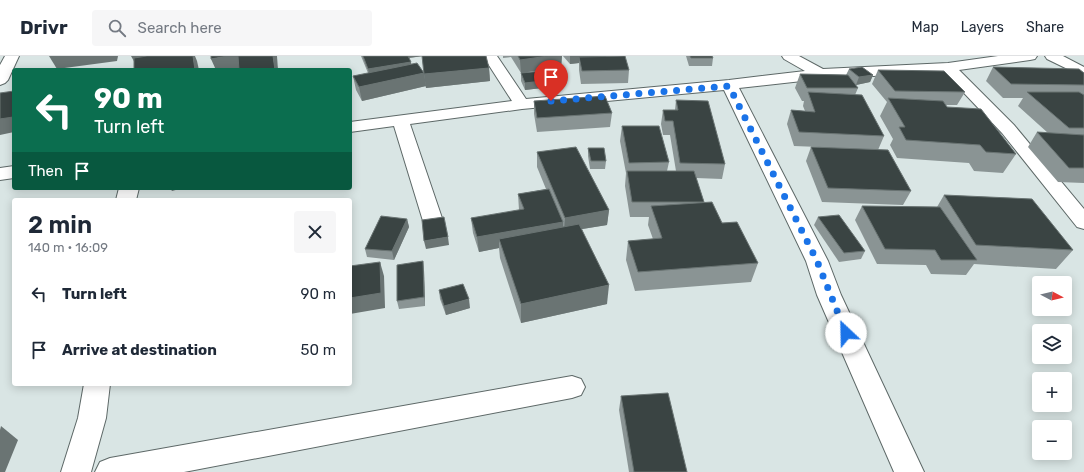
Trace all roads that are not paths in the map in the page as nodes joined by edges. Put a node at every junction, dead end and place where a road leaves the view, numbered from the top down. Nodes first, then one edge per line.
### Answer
1 (12, 56) edge
2 (490, 56) edge
3 (789, 56) edge
4 (1030, 56) edge
5 (1052, 56) edge
6 (948, 67) junction
7 (1084, 73) edge
8 (820, 74) junction
9 (0, 80) edge
10 (729, 86) junction
11 (522, 104) junction
12 (400, 120) junction
13 (352, 127) edge
14 (12, 172) edge
15 (0, 174) edge
16 (432, 222) edge
17 (1084, 222) edge
18 (97, 386) edge
19 (572, 387) dead end
20 (76, 472) edge
21 (110, 472) edge
22 (909, 472) edge

1 - 9 street
2 - 11 street
3 - 8 street
4 - 6 street
5 - 7 street
6 - 8 street
6 - 17 street
8 - 10 street
10 - 11 street
10 - 22 street
11 - 12 street
12 - 13 street
12 - 16 street
14 - 15 street
18 - 20 street
19 - 21 street

